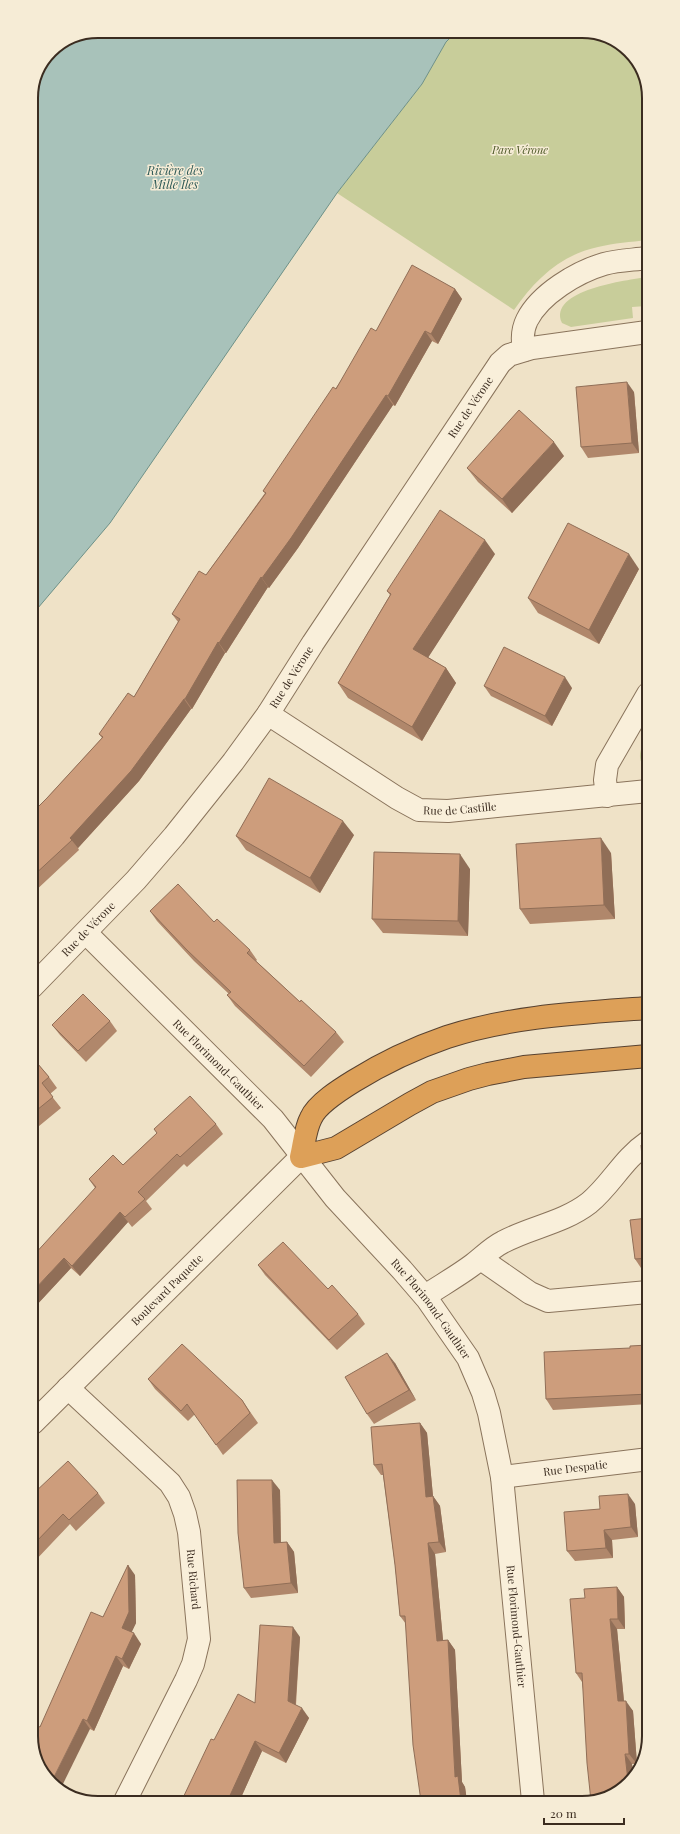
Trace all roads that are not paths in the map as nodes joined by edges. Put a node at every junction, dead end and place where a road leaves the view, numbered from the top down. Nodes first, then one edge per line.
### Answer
1 (642, 259) edge
2 (642, 333) edge
3 (524, 350) junction
4 (642, 704) edge
5 (268, 714) junction
6 (642, 792) edge
7 (607, 796) junction
8 (86, 933) junction
9 (38, 981) edge
10 (642, 1009) edge
11 (642, 1057) edge
12 (642, 1147) edge
13 (301, 1157) junction
14 (481, 1259) junction
15 (642, 1293) edge
16 (425, 1296) junction
17 (68, 1388) junction
18 (38, 1418) edge
19 (642, 1460) edge
20 (502, 1477) junction
21 (128, 1796) edge
22 (533, 1796) edge

1 - 3 street
2 - 3 street, Rue de Vérone
3 - 5 street, Rue de Vérone
4 - 7 street
5 - 7 street, Rue de Castille
5 - 8 street, Rue de Vérone
6 - 7 street, Rue de Castille
8 - 9 street, Rue de Vérone
8 - 13 street, Rue Florimond-Gauthier
10 - 13 highway
11 - 13 highway
12 - 14 street
13 - 16 street, Rue Florimond-Gauthier
13 - 17 street, Boulevard Paquette
14 - 15 street
14 - 16 street
16 - 20 street, Rue Florimond-Gauthier
17 - 18 street, Boulevard Paquette
17 - 21 street, Rue Richard
19 - 20 street, Rue Despatie
20 - 22 street, Rue Florimond-Gauthier

